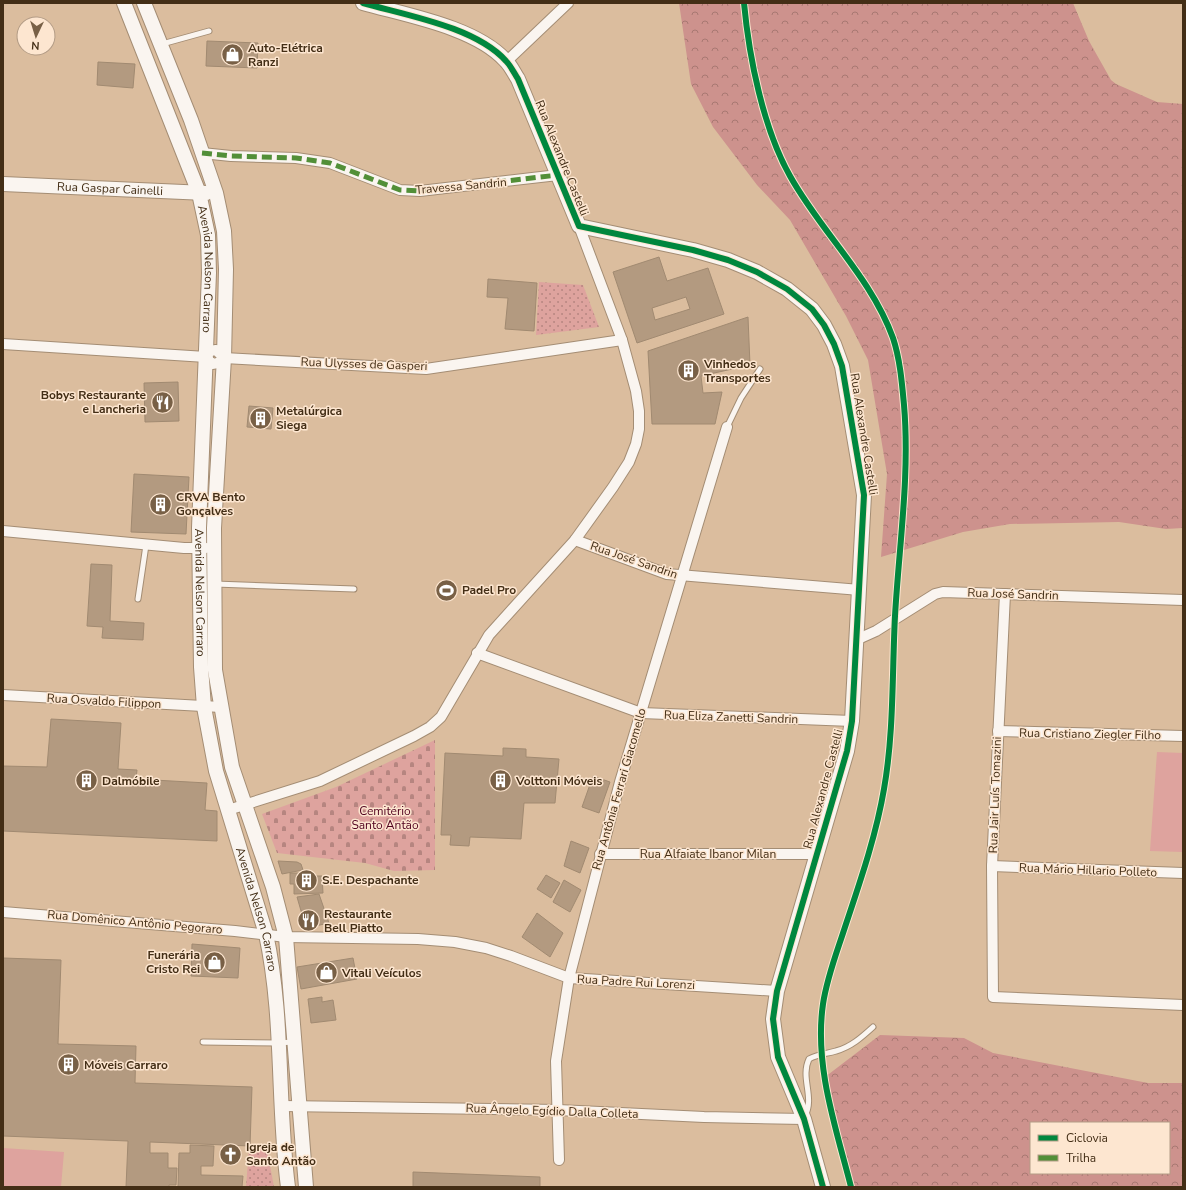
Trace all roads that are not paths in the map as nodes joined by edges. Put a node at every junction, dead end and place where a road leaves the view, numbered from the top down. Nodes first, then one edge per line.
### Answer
1 (124, 3) edge
2 (144, 3) edge
3 (363, 3) edge
4 (568, 3) edge
5 (208, 32) dead end
6 (160, 42) junction
7 (142, 48) junction
8 (507, 61) junction
9 (184, 153) junction
10 (202, 153) junction
11 (558, 176) junction
12 (3, 184) edge
13 (199, 193) junction
14 (216, 193) junction
15 (579, 226) junction
16 (622, 340) junction
17 (3, 344) edge
18 (206, 356) junction
19 (224, 358) junction
20 (760, 369) dead end
21 (727, 427) joint
22 (199, 528) junction
23 (214, 528) junction
24 (3, 531) edge
25 (575, 540) junction
26 (146, 545) junction
27 (199, 548) junction
28 (214, 548) junction
29 (683, 576) junction
30 (214, 584) junction
31 (354, 590) dead end
32 (860, 590) junction
33 (1005, 594) junction
34 (138, 599) dead end
35 (1183, 600) edge
36 (214, 618) junction
37 (199, 621) junction
38 (856, 640) junction
39 (477, 653) junction
40 (3, 695) edge
41 (204, 707) junction
42 (221, 707) junction
43 (641, 713) junction
44 (852, 721) junction
45 (998, 731) junction
46 (1183, 736) edge
47 (232, 766) junction
48 (216, 771) junction
49 (244, 804) junction
50 (228, 810) junction
51 (600, 854) junction
52 (817, 854) junction
53 (992, 866) junction
54 (1183, 873) edge
55 (3, 912) edge
56 (266, 934) junction
57 (286, 937) junction
58 (569, 978) junction
59 (777, 991) junction
60 (1183, 1005) edge
61 (873, 1027) dead end
62 (203, 1042) dead end
63 (294, 1042) junction
64 (278, 1043) junction
65 (283, 1106) junction
66 (300, 1106) junction
67 (558, 1110) junction
68 (804, 1119) junction
69 (559, 1160) dead end
70 (288, 1187) edge
71 (306, 1187) edge
72 (823, 1187) edge

1 - 7 main road, Avenida Nelson Carraro
2 - 6 main road, Avenida Nelson Carraro
3 - 8 main road, Rua Alexandre Castelli
4 - 8 street
5 - 6 lane
6 - 7 main road
6 - 10 main road, Avenida Nelson Carraro
7 - 9 main road, Avenida Nelson Carraro
8 - 11 main road, Rua Alexandre Castelli
9 - 10 main road
9 - 13 main road, Avenida Nelson Carraro
10 - 11 street, Travessa Sandrin
10 - 14 main road, Avenida Nelson Carraro
11 - 15 main road, Rua Alexandre Castelli
12 - 13 main road, Rua Gaspar Cainelli
13 - 14 main road, Rua Gaspar Cainelli
13 - 18 main road, Avenida Nelson Carraro
14 - 19 main road, Avenida Nelson Carraro
15 - 16 street
15 - 32 main road, Rua Alexandre Castelli
16 - 19 street, Rua Ulysses de Gasperi
16 - 25 street
17 - 18 street, Rua Ulysses de Gasperi
18 - 19 street, Rua Ulysses de Gasperi
18 - 22 main road, Avenida Nelson Carraro
19 - 23 main road, Avenida Nelson Carraro
20 - 21 lane
21 - 29 street, Rua Antônia Ferrari Giacomello
22 - 23 main road
22 - 27 main road, Avenida Nelson Carraro
23 - 28 main road, Avenida Nelson Carraro
24 - 26 street
25 - 29 street, Rua José Sandrin
25 - 39 street
26 - 27 street
26 - 34 lane
27 - 28 street
27 - 37 main road, Avenida Nelson Carraro
28 - 30 main road, Avenida Nelson Carraro
29 - 32 street, Rua José Sandrin
29 - 43 street, Rua Antônia Ferrari Giacomello
30 - 31 lane
30 - 36 main road, Avenida Nelson Carraro
32 - 38 main road, Rua Alexandre Castelli
33 - 35 street, Rua José Sandrin
33 - 38 street, Rua José Sandrin
33 - 45 street, Rua Jair Luís Tomazini
36 - 37 main road
36 - 42 main road, Avenida Nelson Carraro
37 - 41 main road, Avenida Nelson Carraro
38 - 44 main road, Rua Alexandre Castelli
39 - 43 street, Rua Eliza Zanetti Sandrin
39 - 49 street
40 - 41 street, Rua Osvaldo Filippon
41 - 42 street, Rua Osvaldo Filippon
41 - 48 main road, Avenida Nelson Carraro
42 - 47 main road, Avenida Nelson Carraro
43 - 44 street, Rua Eliza Zanetti Sandrin
43 - 51 street, Rua Antônia Ferrari Giacomello
44 - 52 main road, Rua Alexandre Castelli
45 - 46 street, Rua Cristiano Ziegler Filho
45 - 53 street, Rua Jair Luís Tomazini
47 - 48 main road
47 - 49 main road, Avenida Nelson Carraro
48 - 50 main road, Avenida Nelson Carraro
49 - 50 street
49 - 57 main road, Avenida Nelson Carraro
50 - 56 main road, Avenida Nelson Carraro
51 - 52 street, Rua Alfaiate Ibanor Milan
51 - 58 street, Rua Antônia Ferrari Giacomello
52 - 59 main road, Rua Alexandre Castelli
53 - 54 street, Rua Mário Hillario Polleto
53 - 60 street, Rua Jair Luís Tomazini
55 - 56 street, Rua Domênico Antônio Pegoraro
56 - 57 street, Rua Domênico Antônio Pegoraro
56 - 64 main road, Avenida Nelson Carraro
57 - 58 street, Rua Padre Rui Lorenzi
57 - 63 main road, Avenida Nelson Carraro
58 - 59 street, Rua Padre Rui Lorenzi
58 - 67 street, Rua Antônia Ferrari Giacomello
59 - 68 main road, Rua Alexandre Castelli
61 - 68 lane
62 - 64 lane
63 - 64 lane
63 - 66 main road, Avenida Nelson Carraro
64 - 65 main road, Avenida Nelson Carraro
65 - 66 street, Rua Ângelo Egídio Dalla Colleta
65 - 70 main road, Avenida Nelson Carraro
66 - 67 street, Rua Ângelo Egídio Dalla Colleta
66 - 71 main road, Avenida Nelson Carraro
67 - 68 street, Rua Ângelo Egídio Dalla Colleta
67 - 69 street, Rua Antônia Ferrari Giacomello
68 - 72 main road, Rua Alexandre Castelli

